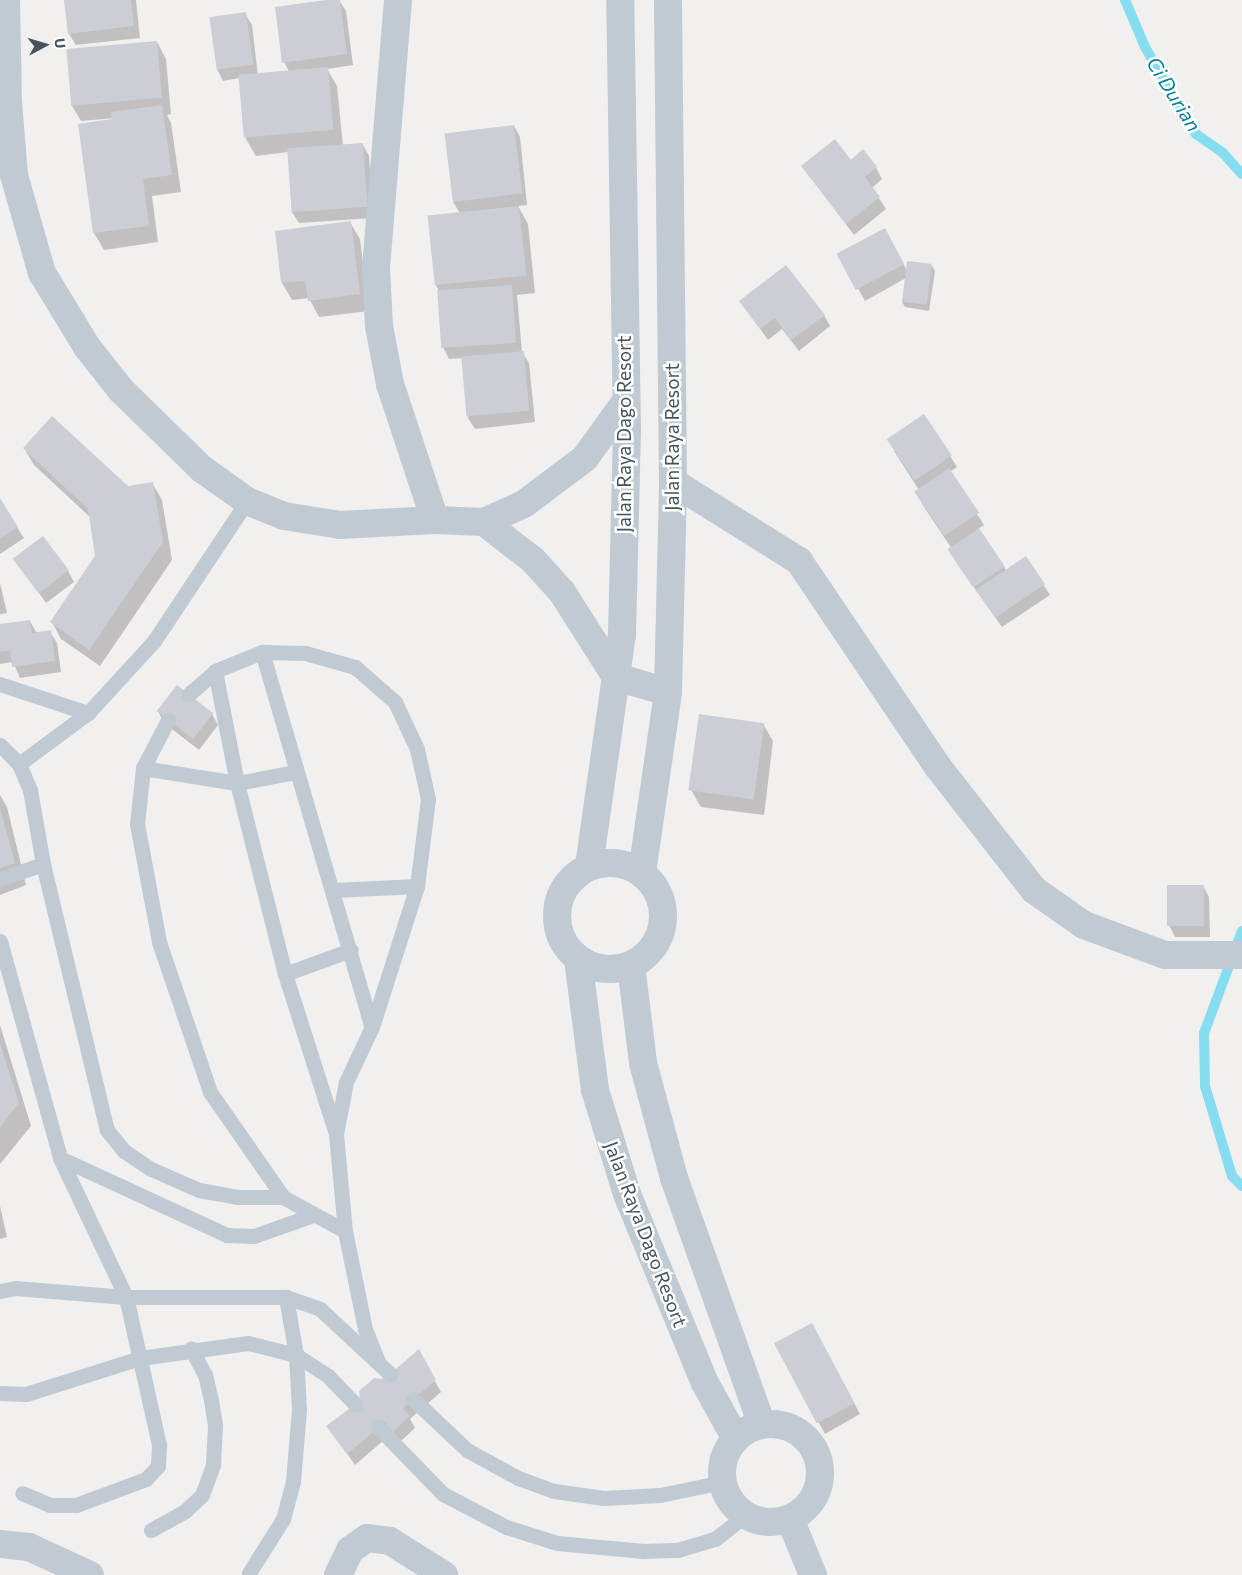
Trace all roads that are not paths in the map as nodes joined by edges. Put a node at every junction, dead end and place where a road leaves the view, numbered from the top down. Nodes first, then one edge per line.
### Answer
1 (6, 0) edge
2 (398, 0) edge
3 (620, 0) edge
4 (668, 0) edge
5 (626, 401) junction
6 (673, 482) junction
7 (246, 501) junction
8 (435, 520) junction
9 (484, 522) junction
10 (262, 652) junction
11 (215, 671) junction
12 (616, 677) junction
13 (0, 684) edge
14 (668, 692) junction
15 (189, 694) dead end
16 (88, 713) junction
17 (168, 720) dead end
18 (0, 745) edge
19 (19, 764) junction
20 (143, 768) junction
21 (296, 772) junction
22 (238, 783) junction
23 (43, 864) junction
24 (589, 866) junction
25 (642, 873) junction
26 (0, 880) edge
27 (417, 886) junction
28 (334, 890) junction
29 (0, 941) edge
30 (351, 950) junction
31 (1242, 955) edge
32 (578, 959) junction
33 (631, 965) junction
34 (285, 974) junction
35 (372, 1026) junction
36 (336, 1134) junction
37 (60, 1158) junction
38 (283, 1197) junction
39 (313, 1215) junction
40 (345, 1231) junction
41 (0, 1291) edge
42 (126, 1297) junction
43 (286, 1297) junction
44 (191, 1349) junction
45 (296, 1355) junction
46 (140, 1358) junction
47 (378, 1361) junction
48 (390, 1374) dead end
49 (0, 1393) edge
50 (414, 1399) dead end
51 (355, 1404) dead end
52 (762, 1425) junction
53 (378, 1427) dead end
54 (736, 1439) junction
55 (723, 1482) junction
56 (22, 1493) dead end
57 (746, 1515) junction
58 (790, 1518) junction
59 (151, 1530) dead end
60 (0, 1544) edge
61 (249, 1573) dead end
62 (90, 1575) edge
63 (338, 1575) edge
64 (444, 1575) edge
65 (813, 1575) edge

1 - 7 street
2 - 8 street
3 - 5 street, Jalan Raya Dago Resort
4 - 6 street, Jalan Raya Resort
5 - 9 street
5 - 12 street, Jalan Raya Dago Resort
6 - 14 street, Jalan Raya Resort
6 - 31 street
7 - 8 street
7 - 16 lane
8 - 9 street
9 - 12 street
10 - 11 lane
10 - 21 lane
10 - 27 lane
11 - 15 lane
11 - 22 lane
12 - 14 street
12 - 24 street, Jalan Raya Dago Resort
13 - 16 lane
14 - 25 street, Jalan Raya Resort
16 - 19 lane
17 - 20 lane
18 - 19 lane
19 - 23 lane
20 - 22 lane
20 - 38 lane
21 - 22 lane
21 - 28 lane
22 - 34 lane
23 - 26 lane
23 - 38 lane
24 - 25 street
24 - 32 street
25 - 33 street
27 - 28 lane
27 - 35 lane
28 - 30 lane
29 - 37 lane
30 - 34 lane
30 - 35 lane
32 - 33 street
32 - 54 street, Jalan Raya Dago Resort
33 - 52 street
34 - 36 lane
35 - 36 lane
36 - 40 lane
37 - 39 lane
37 - 42 lane
38 - 39 lane
39 - 40 lane
40 - 47 lane
41 - 42 lane
42 - 43 lane
42 - 46 lane
43 - 45 lane
43 - 47 lane
44 - 45 lane
44 - 46 lane
44 - 59 lane
45 - 51 lane
45 - 61 lane
46 - 49 lane
46 - 56 lane
47 - 48 lane
50 - 55 lane
52 - 54 street
52 - 58 street
53 - 57 lane
54 - 55 street
55 - 57 street
57 - 58 street
58 - 65 street
60 - 62 street
63 - 64 street

